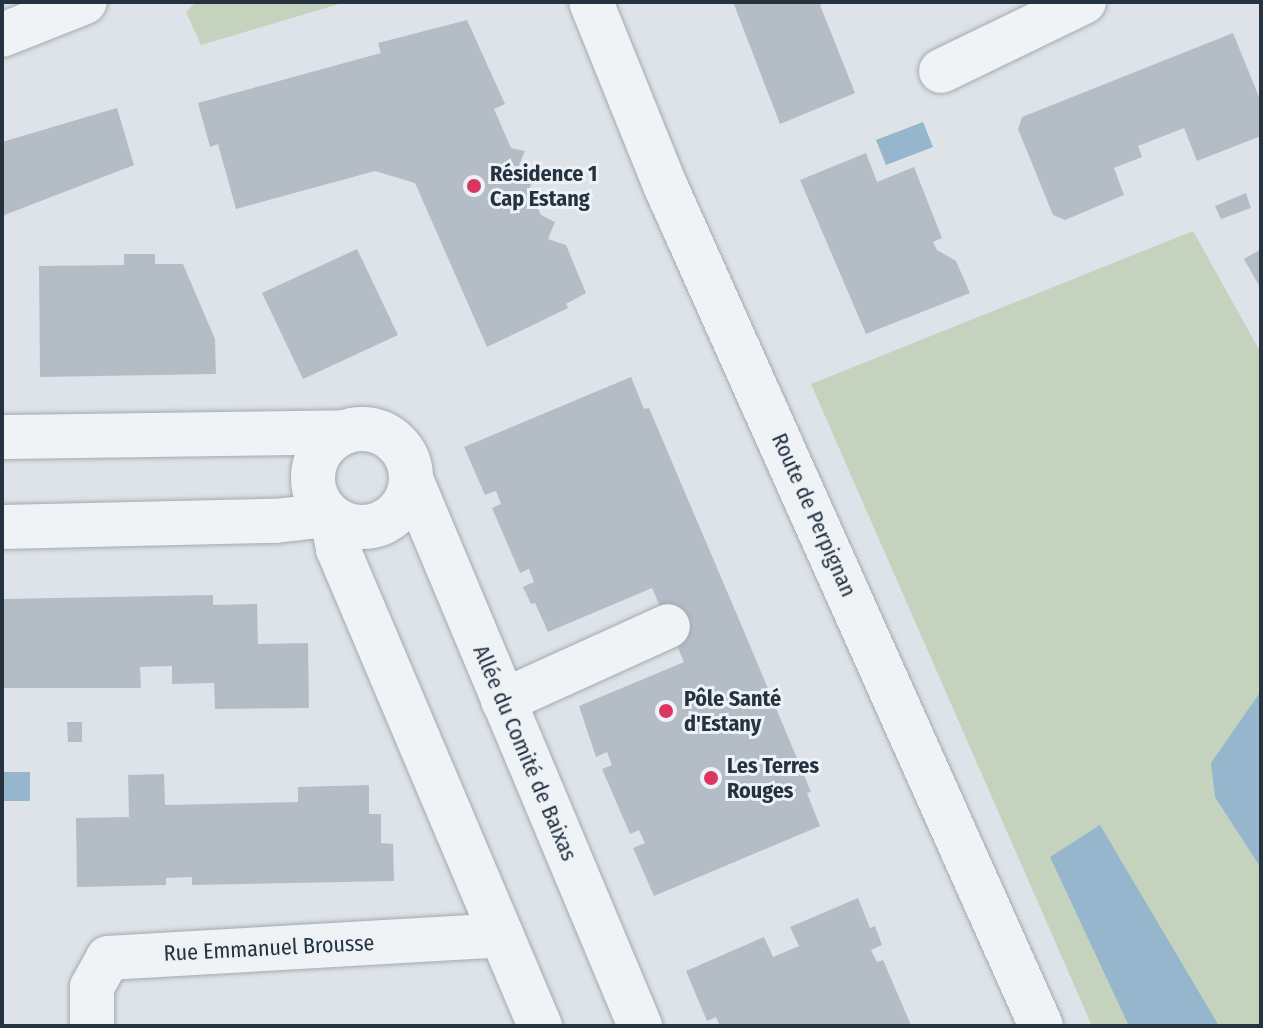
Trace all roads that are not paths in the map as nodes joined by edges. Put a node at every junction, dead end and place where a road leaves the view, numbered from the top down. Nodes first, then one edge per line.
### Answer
1 (85, 2) edge
2 (591, 2) edge
3 (1084, 2) edge
4 (2, 35) edge
5 (941, 71) dead end
6 (345, 432) junction
7 (2, 437) edge
8 (411, 479) junction
9 (330, 516) junction
10 (2, 527) edge
11 (668, 626) dead end
12 (503, 701) junction
13 (501, 935) junction
14 (92, 1026) edge
15 (540, 1026) edge
16 (640, 1026) edge
17 (1041, 1026) edge

1 - 4 street
2 - 17 street, Route de Perpignan
3 - 5 street
6 - 7 street, Allée du Comité de Baixas
6 - 8 street, Allée du Comité de Baixas
6 - 9 street
8 - 9 street
8 - 12 street, Allée du Comité de Baixas
9 - 10 street
9 - 13 street
11 - 12 street
12 - 16 street, Allée du Comité de Baixas
13 - 14 street, Rue Emmanuel Brousse
13 - 15 street

